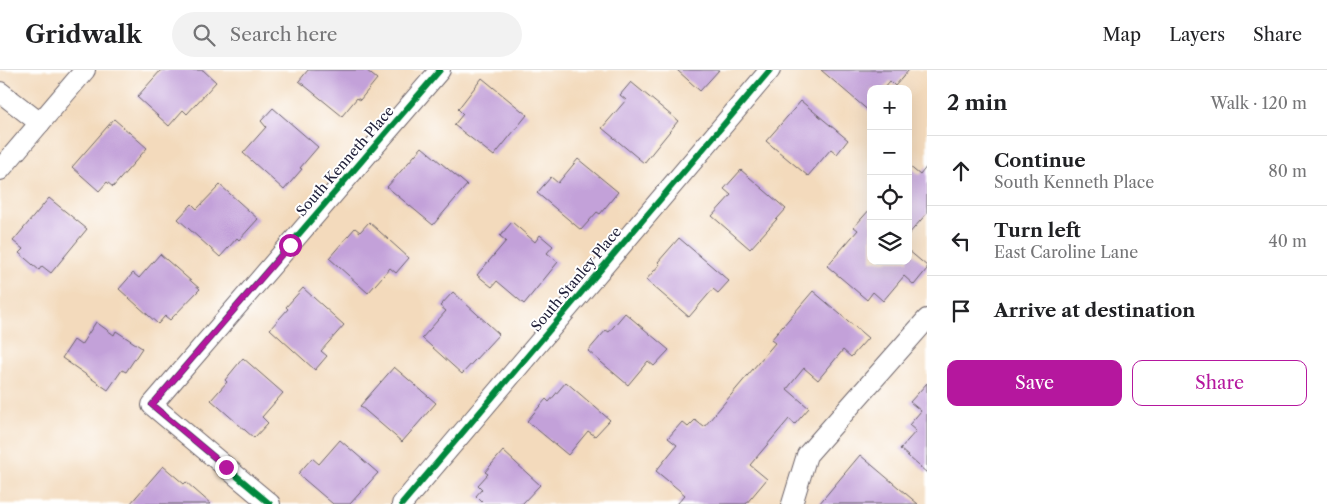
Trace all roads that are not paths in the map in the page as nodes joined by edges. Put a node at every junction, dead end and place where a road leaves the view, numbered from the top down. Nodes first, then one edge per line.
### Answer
1 (85, 70) edge
2 (440, 70) edge
3 (770, 70) edge
4 (0, 92) edge
5 (40, 123) junction
6 (0, 170) edge
7 (927, 320) edge
8 (270, 504) edge
9 (402, 504) edge
10 (792, 504) edge

1 - 5 street
2 - 8 street, South Kenneth Place
3 - 9 street, South Stanley Place
4 - 5 street
5 - 6 street
7 - 10 street

